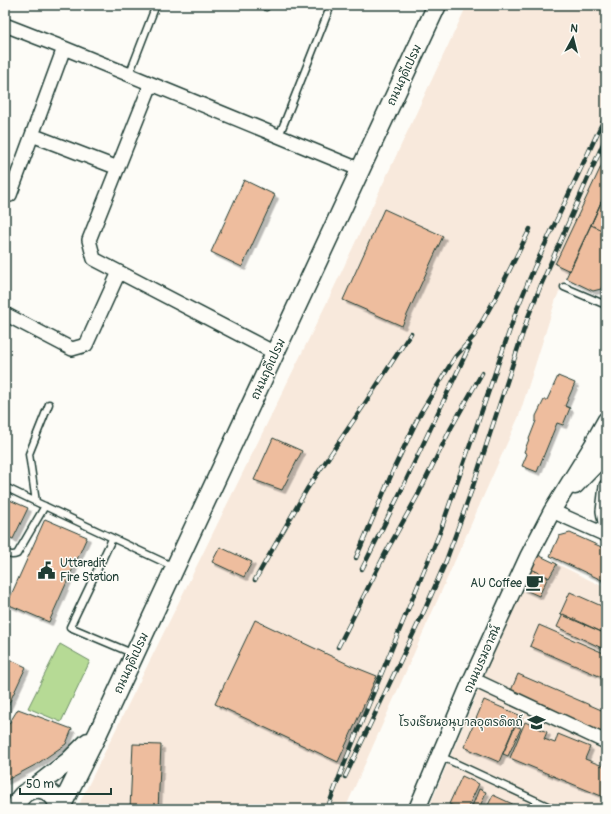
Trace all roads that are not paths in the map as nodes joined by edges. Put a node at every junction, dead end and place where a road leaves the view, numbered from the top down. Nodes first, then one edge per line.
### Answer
1 (156, 5) edge
2 (331, 5) edge
3 (437, 5) edge
4 (5, 25) edge
5 (64, 48) junction
6 (129, 75) junction
7 (151, 84) junction
8 (32, 135) junction
9 (279, 136) junction
10 (118, 168) junction
11 (361, 170) junction
12 (10, 195) dead end
13 (119, 272) junction
14 (564, 287) dead end
15 (606, 304) edge
16 (5, 314) edge
17 (275, 353) junction
18 (50, 404) dead end
19 (606, 420) edge
20 (602, 444) edge
21 (606, 486) edge
22 (5, 487) edge
23 (36, 502) junction
24 (44, 506) junction
25 (552, 511) junction
26 (606, 528) edge
27 (606, 535) edge
28 (112, 538) junction
29 (5, 552) edge
30 (175, 568) junction
31 (134, 655) junction
32 (472, 679) junction
33 (98, 733) junction
34 (606, 742) edge
35 (440, 756) junction
36 (18, 801) edge
37 (420, 808) edge
38 (60, 809) edge
39 (554, 809) edge

1 - 6 lane
2 - 9 lane
3 - 11 main road, ถนนฤดีเปรม
4 - 5 street
5 - 6 street
5 - 8 street
6 - 7 street
7 - 9 street
7 - 10 street
8 - 10 street
8 - 12 street
9 - 11 street
10 - 13 street
11 - 17 main road, ถนนฤดีเปรม
13 - 16 street
13 - 17 street
14 - 15 lane
17 - 30 main road, ถนนฤดีเปรม
18 - 23 lane
19 - 20 street, ถนนบรมอาสน์
20 - 25 street, ถนนบรมอาสน์
21 - 26 street
22 - 23 lane
23 - 24 lane
24 - 28 lane
24 - 29 lane
25 - 27 street
25 - 32 street, ถนนบรมอาสน์
28 - 30 lane
28 - 31 lane
30 - 31 main road, ถนนฤดีเปรม
31 - 33 main road, ถนนฤดีเปรม
32 - 34 street
32 - 35 street, ถนนบรมอาสน์
33 - 36 main road, ถนนฤดีเปรม
33 - 38 main road, ถนนฤดีเปรม
35 - 37 street, ถนนบรมอาสน์
35 - 39 lane
36 - 38 main road

